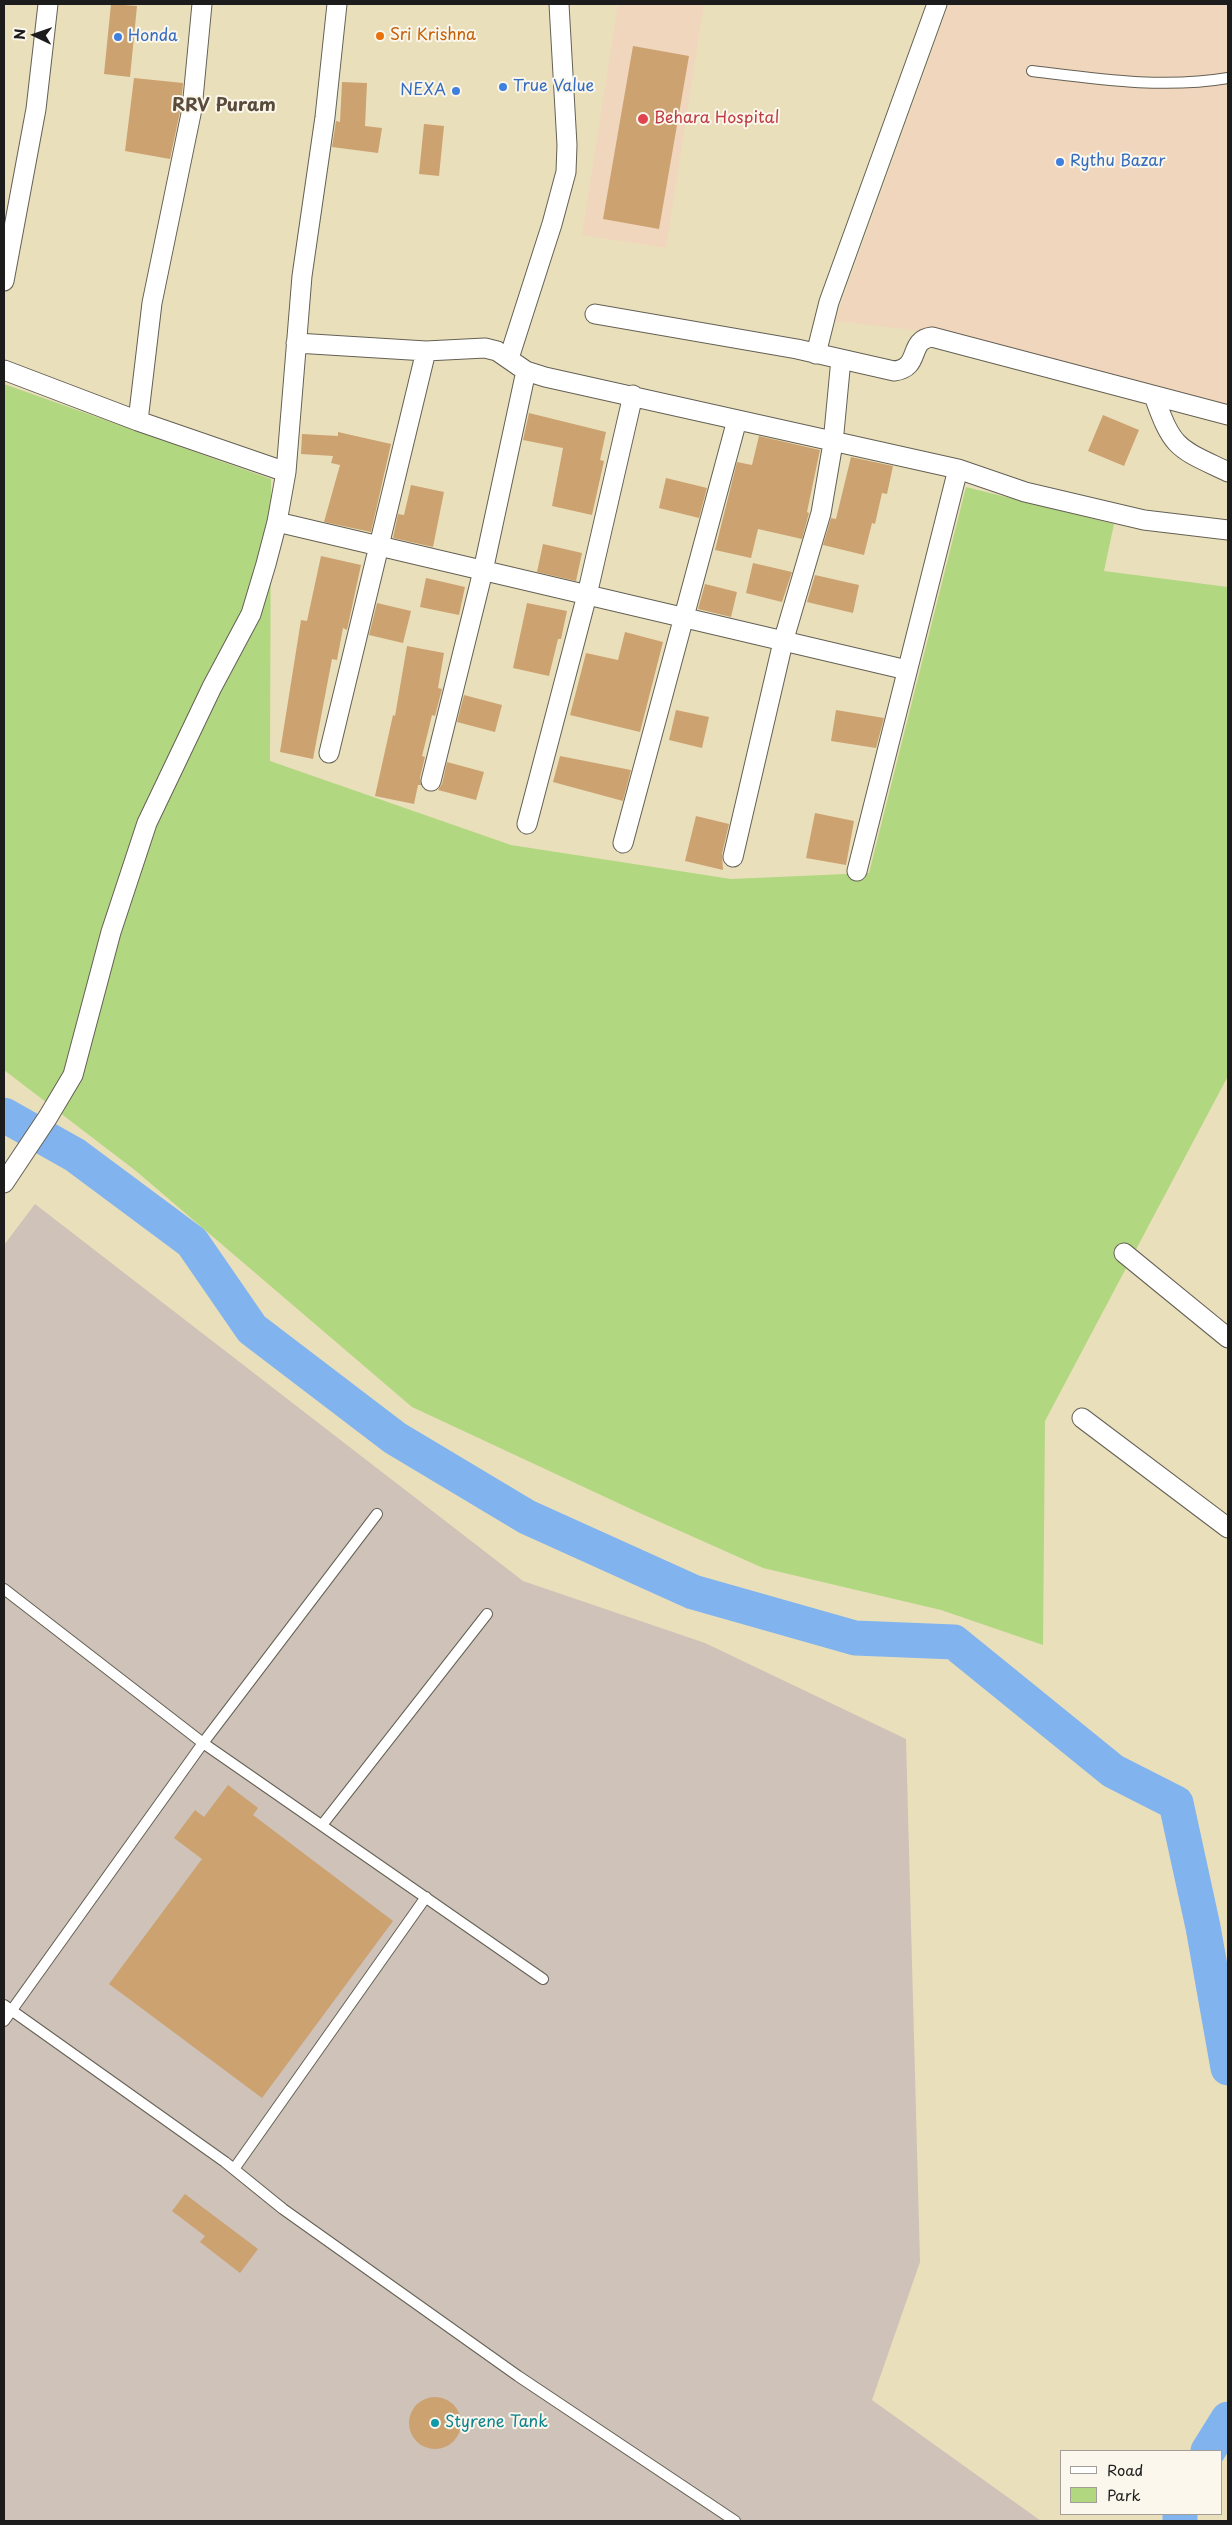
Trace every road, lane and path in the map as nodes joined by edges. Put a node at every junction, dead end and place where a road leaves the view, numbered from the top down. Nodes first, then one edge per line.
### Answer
1 (48, 4) edge
2 (202, 4) edge
3 (336, 4) edge
4 (559, 4) edge
5 (937, 4) edge
6 (1032, 72) dead end
7 (1228, 78) edge
8 (4, 281) edge
9 (595, 314) dead end
10 (296, 343) junction
11 (426, 352) junction
12 (816, 354) junction
13 (509, 358) junction
14 (841, 359) junction
15 (4, 370) edge
16 (526, 371) junction
17 (633, 396) junction
18 (1154, 396) junction
19 (1228, 415) edge
20 (737, 420) junction
21 (138, 421) junction
22 (834, 443) junction
23 (958, 470) junction
24 (286, 472) junction
25 (1228, 472) edge
26 (278, 522) junction
27 (1228, 530) edge
28 (380, 546) junction
29 (483, 571) junction
30 (587, 595) junction
31 (684, 618) junction
32 (783, 642) junction
33 (907, 670) junction
34 (329, 753) dead end
35 (431, 781) dead end
36 (527, 824) dead end
37 (623, 843) dead end
38 (733, 857) dead end
39 (858, 871) dead end
40 (4, 1183) edge
41 (1124, 1253) dead end
42 (1228, 1338) edge
43 (1082, 1418) dead end
44 (377, 1514) dead end
45 (1228, 1528) edge
46 (4, 1589) edge
47 (488, 1614) dead end
48 (203, 1743) junction
49 (322, 1825) junction
50 (426, 1897) junction
51 (543, 1979) dead end
52 (8, 2008) edge
53 (4, 2021) edge
54 (234, 2169) junction
55 (735, 2521) edge

1 - 8 street
2 - 21 street
3 - 10 street
4 - 13 street
5 - 12 street
6 - 7 lane
9 - 12 street
10 - 11 street
10 - 24 street
11 - 13 street
11 - 28 street
12 - 14 street
13 - 16 street
14 - 18 street
14 - 22 street
15 - 21 street
16 - 17 street
16 - 29 street
17 - 20 street
17 - 30 street
18 - 19 street
18 - 25 street
20 - 22 street
20 - 31 street
21 - 24 street
22 - 23 street
22 - 32 street
23 - 27 street
23 - 33 street
24 - 26 street
26 - 28 street
26 - 40 street
28 - 29 street
28 - 34 street
29 - 30 street
29 - 35 street
30 - 31 street
30 - 36 street
31 - 32 street
31 - 37 street
32 - 33 street
32 - 38 street
33 - 39 street
41 - 42 street
43 - 45 street
44 - 48 lane
46 - 48 lane
47 - 49 lane
48 - 49 lane
48 - 52 lane
49 - 50 lane
50 - 51 lane
50 - 54 lane
52 - 53 lane
52 - 54 lane
54 - 55 lane

